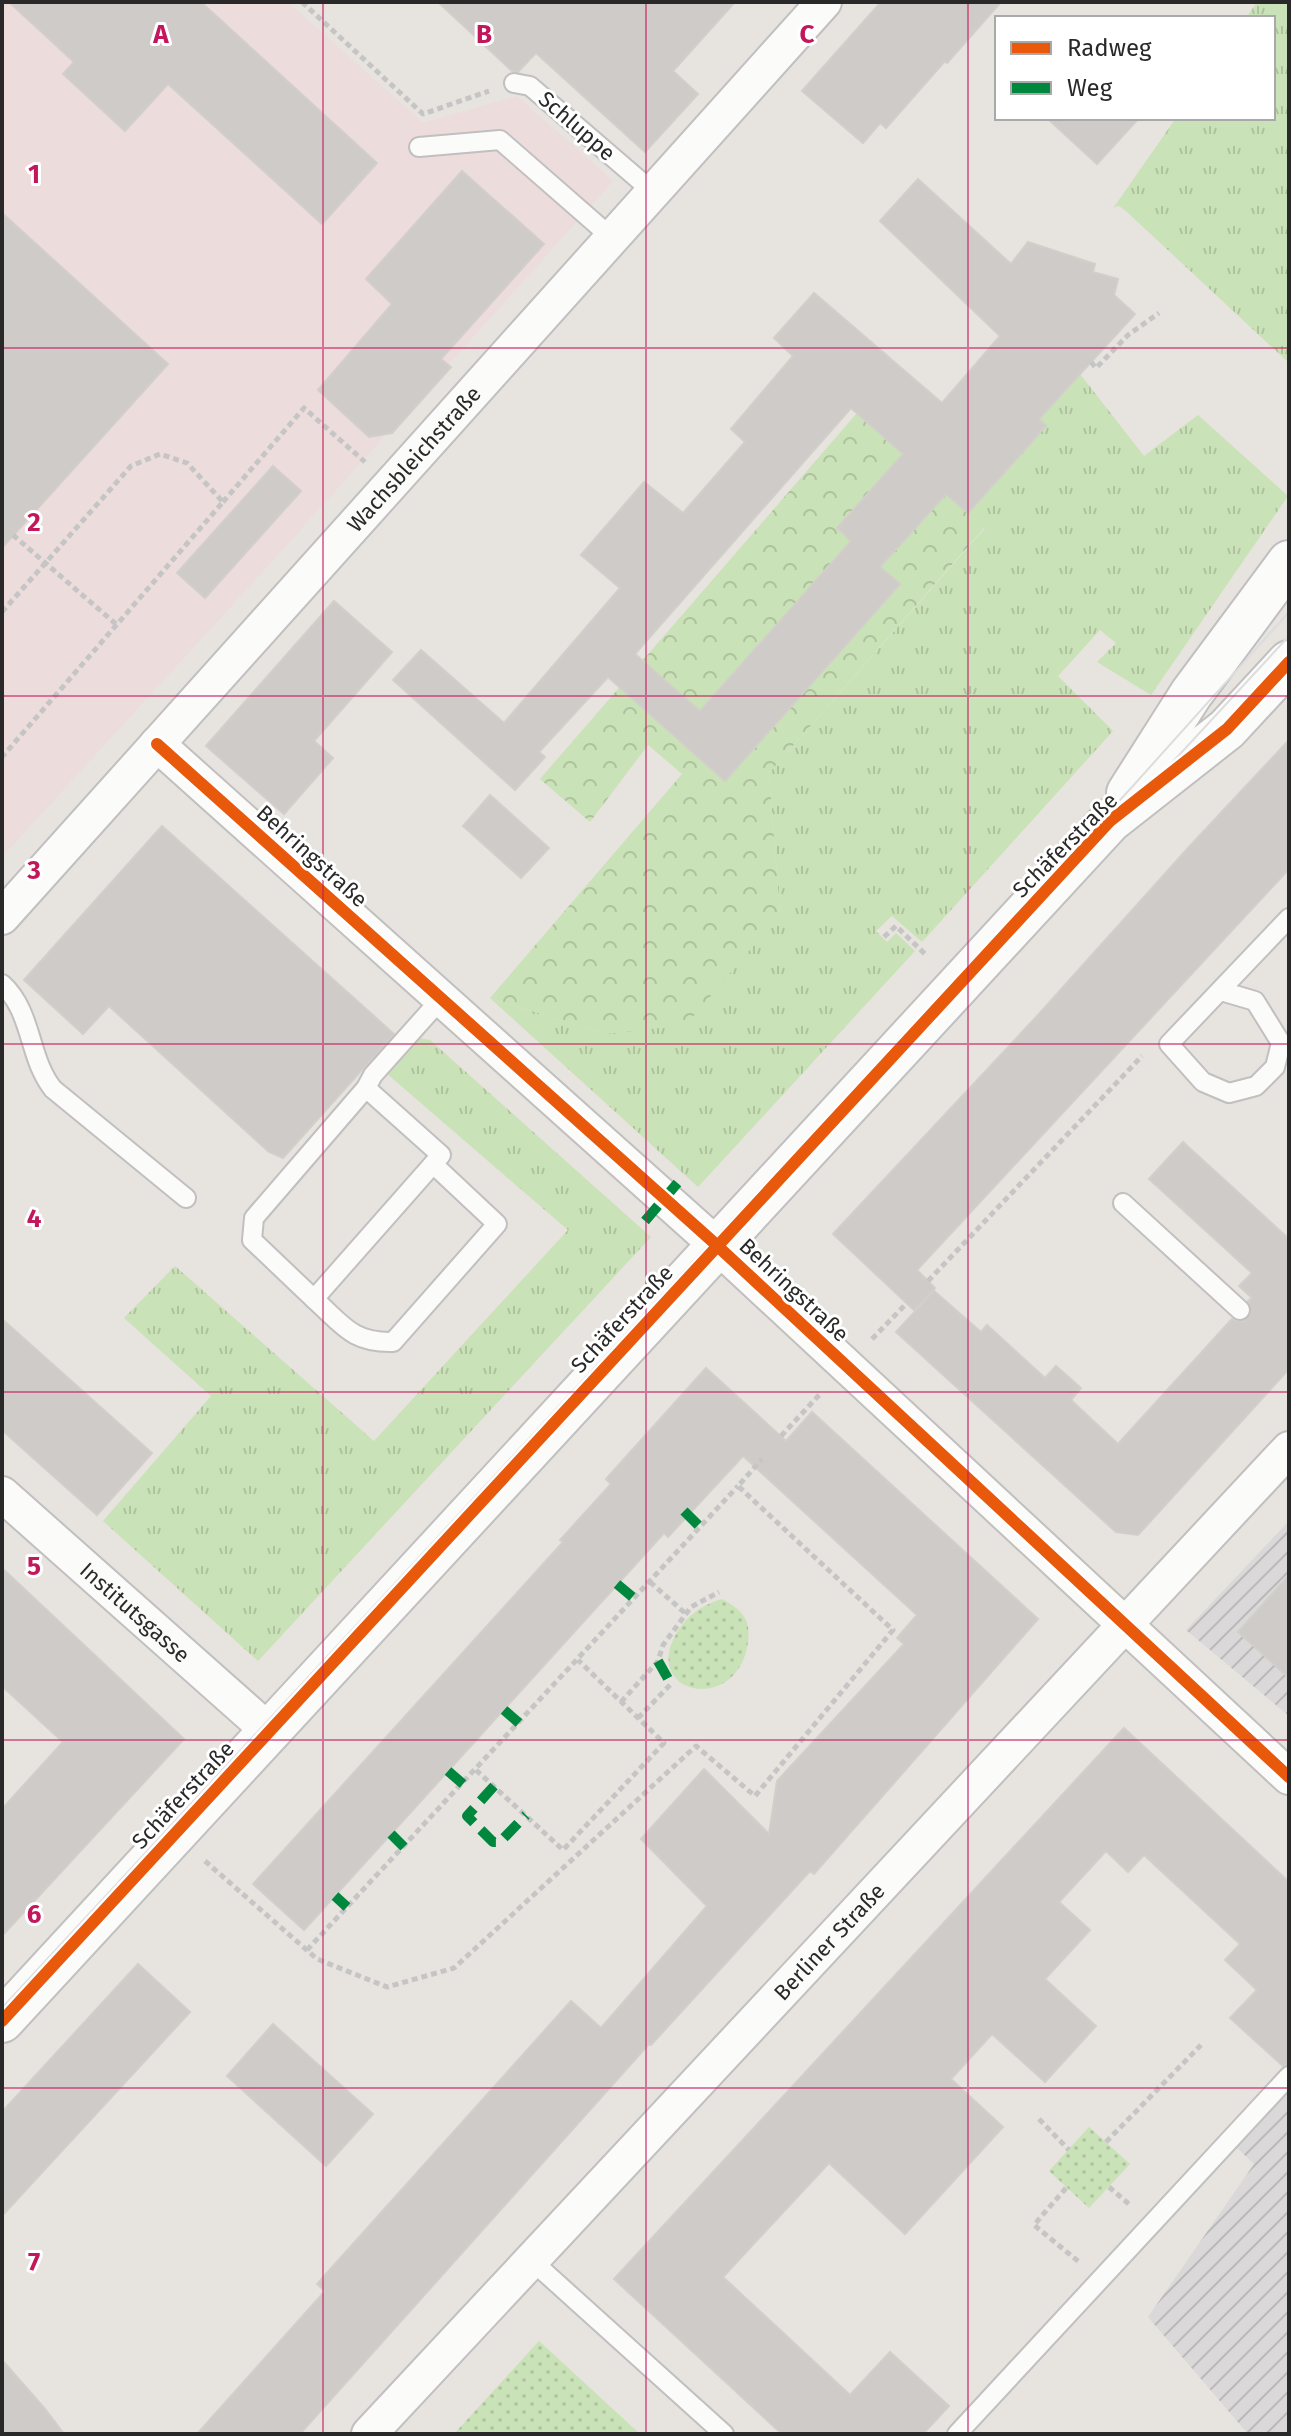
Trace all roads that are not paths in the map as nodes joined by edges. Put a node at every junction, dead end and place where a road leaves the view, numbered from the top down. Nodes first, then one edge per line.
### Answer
1 (824, 2) edge
2 (514, 83) road end
3 (419, 147) dead end
4 (652, 191) junction
5 (611, 237) junction
6 (1289, 562) edge
7 (1289, 662) edge
8 (157, 744) junction
9 (1110, 821) junction
10 (2, 917) edge
11 (1289, 918) edge
12 (2, 984) edge
13 (1221, 991) junction
14 (441, 999) junction
15 (366, 1088) junction
16 (433, 1164) junction
17 (186, 1198) dead end
18 (1123, 1203) dead end
19 (717, 1246) junction
20 (314, 1299) junction
21 (1240, 1310) dead end
22 (1289, 1449) edge
23 (2, 1494) edge
24 (1125, 1624) junction
25 (269, 1731) junction
26 (1289, 1777) edge
27 (4, 2014) edge
28 (1289, 2076) edge
29 (530, 2259) junction
30 (369, 2434) edge
31 (724, 2434) edge
32 (957, 2434) edge

1 - 4 street, Wachsbleichstraße
2 - 4 lane, Schluppe
3 - 5 lane
4 - 5 street, Wachsbleichstraße
5 - 8 street, Wachsbleichstraße
6 - 9 street, Schäferstraße
7 - 9 street, Schäferstraße
8 - 10 street, Wachsbleichstraße
8 - 14 street, Behringstraße
9 - 19 street, Schäferstraße
11 - 13 lane
12 - 17 lane
13 - 13 lane
14 - 15 lane
14 - 19 street, Behringstraße
15 - 16 lane
15 - 20 lane
16 - 20 lane
16 - 20 lane
18 - 21 lane
19 - 24 street, Behringstraße
19 - 25 street, Schäferstraße
22 - 24 street, Berliner Straße
23 - 25 street, Institutsgasse
24 - 26 street, Behringstraße
24 - 29 street, Berliner Straße
25 - 27 street, Schäferstraße
28 - 32 lane
29 - 30 street, Berliner Straße
29 - 31 lane

